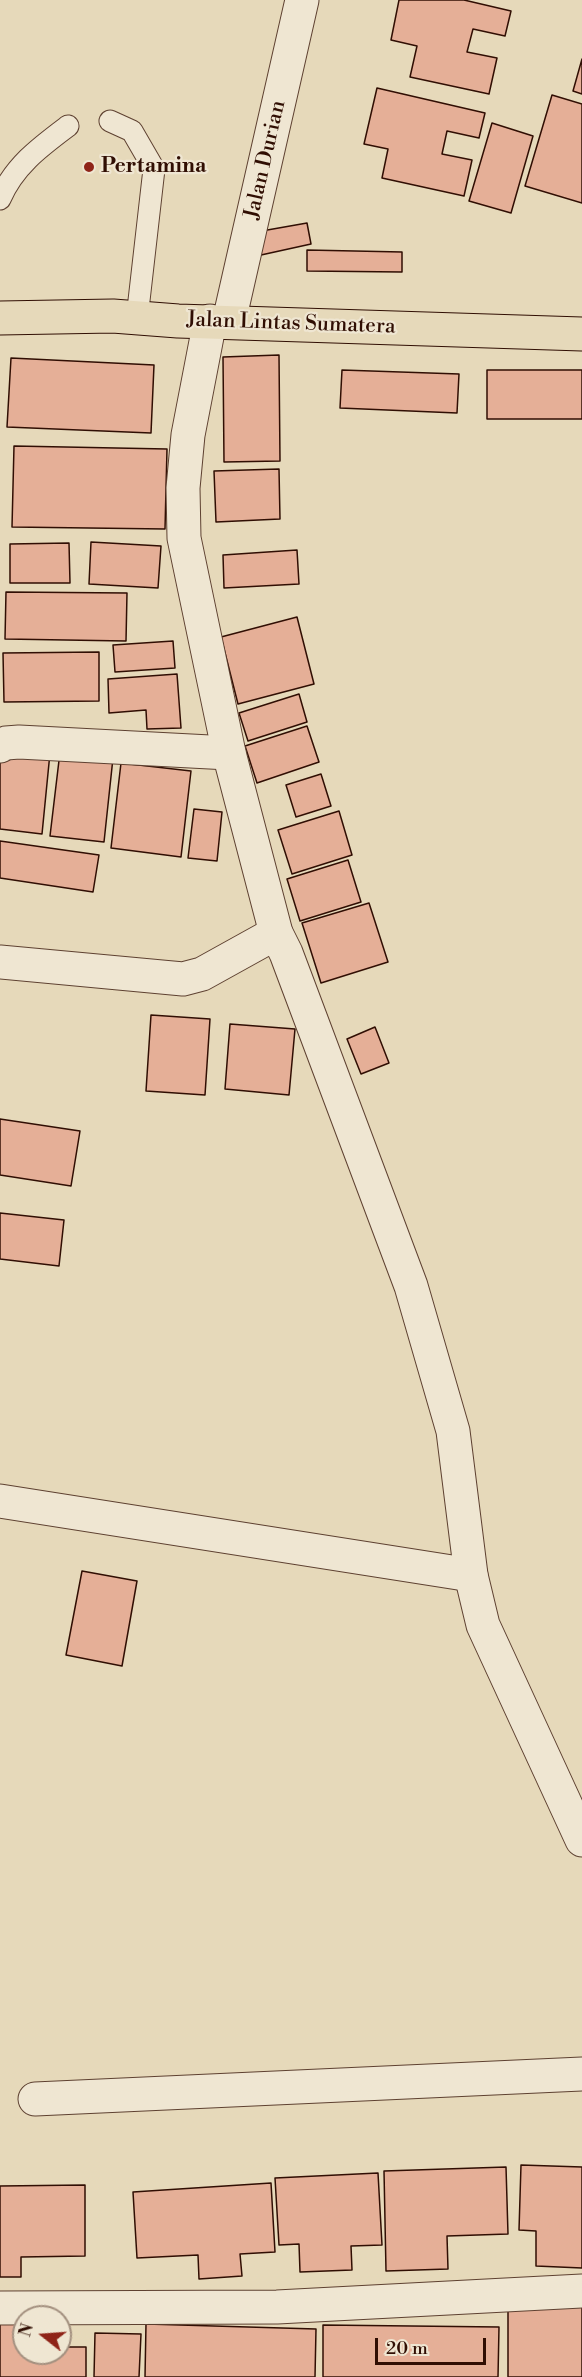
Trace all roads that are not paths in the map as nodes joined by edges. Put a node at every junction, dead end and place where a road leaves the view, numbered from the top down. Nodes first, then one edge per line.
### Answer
1 (302, 0) edge
2 (110, 121) dead end
3 (68, 126) dead end
4 (0, 199) edge
5 (0, 318) edge
6 (137, 318) junction
7 (219, 321) junction
8 (582, 334) edge
9 (0, 746) edge
10 (230, 753) junction
11 (276, 933) junction
12 (0, 962) edge
13 (0, 1501) edge
14 (471, 1575) junction
15 (582, 1840) edge
16 (582, 2074) edge
17 (35, 2099) dead end
18 (582, 2291) edge
19 (0, 2308) edge

1 - 7 street, Jalan Durian
2 - 6 lane
3 - 4 lane
5 - 6 highway, Jalan Lintas Sumatera
6 - 7 highway, Jalan Lintas Sumatera
7 - 8 highway, Jalan Lintas Sumatera
7 - 10 street, Jalan Durian
9 - 10 street
10 - 11 street, Jalan Durian
11 - 12 street
11 - 14 street, Jalan Durian
13 - 14 street
14 - 15 street, Jalan Durian
16 - 17 street
18 - 19 street

